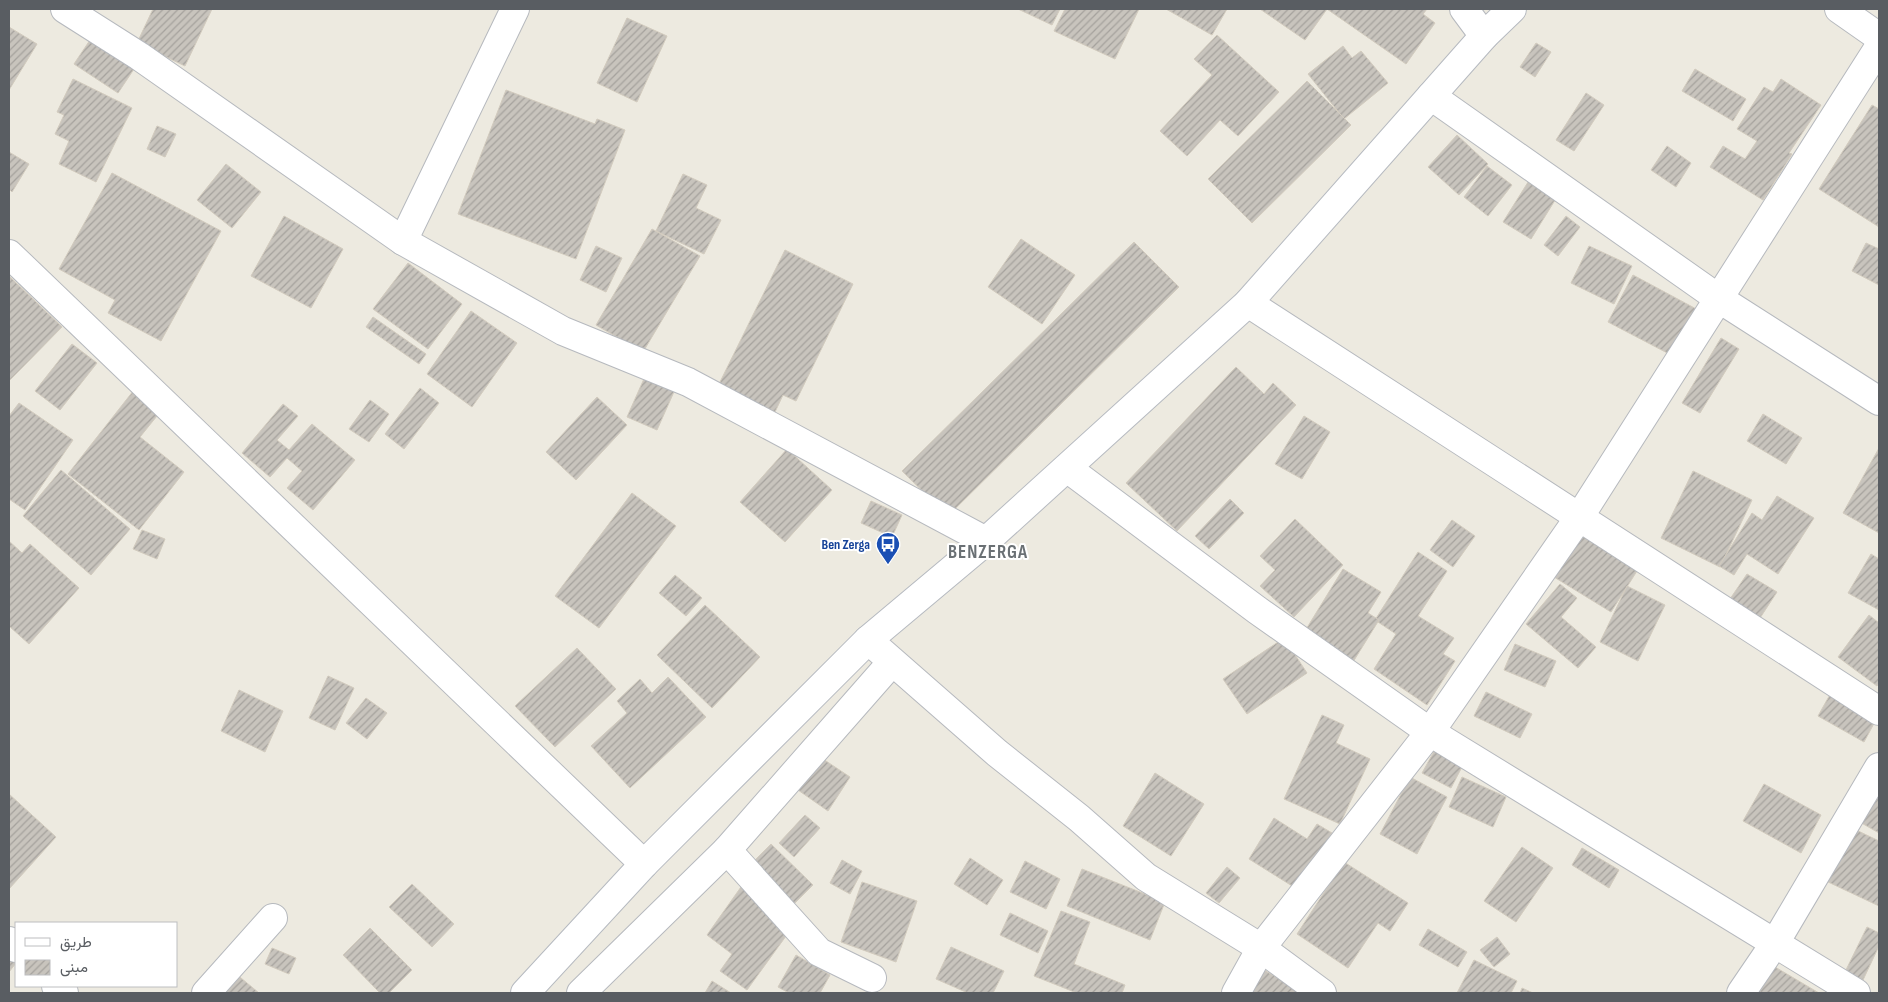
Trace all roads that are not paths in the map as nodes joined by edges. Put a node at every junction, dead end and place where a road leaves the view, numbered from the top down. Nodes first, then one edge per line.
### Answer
1 (65, 9) edge
2 (515, 9) edge
3 (1464, 9) edge
4 (1512, 9) edge
5 (1839, 9) edge
6 (1484, 36) junction
7 (1879, 37) edge
8 (1879, 47) edge
9 (1432, 96) junction
10 (403, 241) junction
11 (9, 254) edge
12 (1718, 298) junction
13 (1248, 303) junction
14 (1879, 401) edge
15 (1067, 468) junction
16 (1580, 516) junction
17 (986, 541) junction
18 (868, 640) junction
19 (892, 662) junction
20 (1879, 710) edge
21 (1430, 732) junction
22 (1879, 767) edge
23 (727, 850) junction
24 (644, 864) junction
25 (273, 918) dead end
26 (1775, 943) junction
27 (1261, 948) junction
28 (872, 978) dead end
29 (206, 993) edge
30 (525, 993) edge
31 (581, 993) edge
32 (1236, 993) edge
33 (1322, 993) edge
34 (1741, 993) edge
35 (1856, 993) edge

1 - 10 street
2 - 10 street
3 - 6 street
4 - 6 street
5 - 7 street
6 - 9 street
8 - 12 street
9 - 12 street
9 - 13 street
10 - 17 street
11 - 24 street
12 - 14 street
12 - 16 street
13 - 15 street
13 - 16 street
15 - 17 street
15 - 21 street
16 - 20 street
16 - 21 street
17 - 18 street
18 - 19 street
18 - 24 street
19 - 23 street
19 - 27 street
21 - 26 street
21 - 27 street
22 - 26 street
23 - 28 street
23 - 31 street
24 - 30 street
25 - 29 street
26 - 34 street
26 - 35 street
27 - 32 street
27 - 33 street

